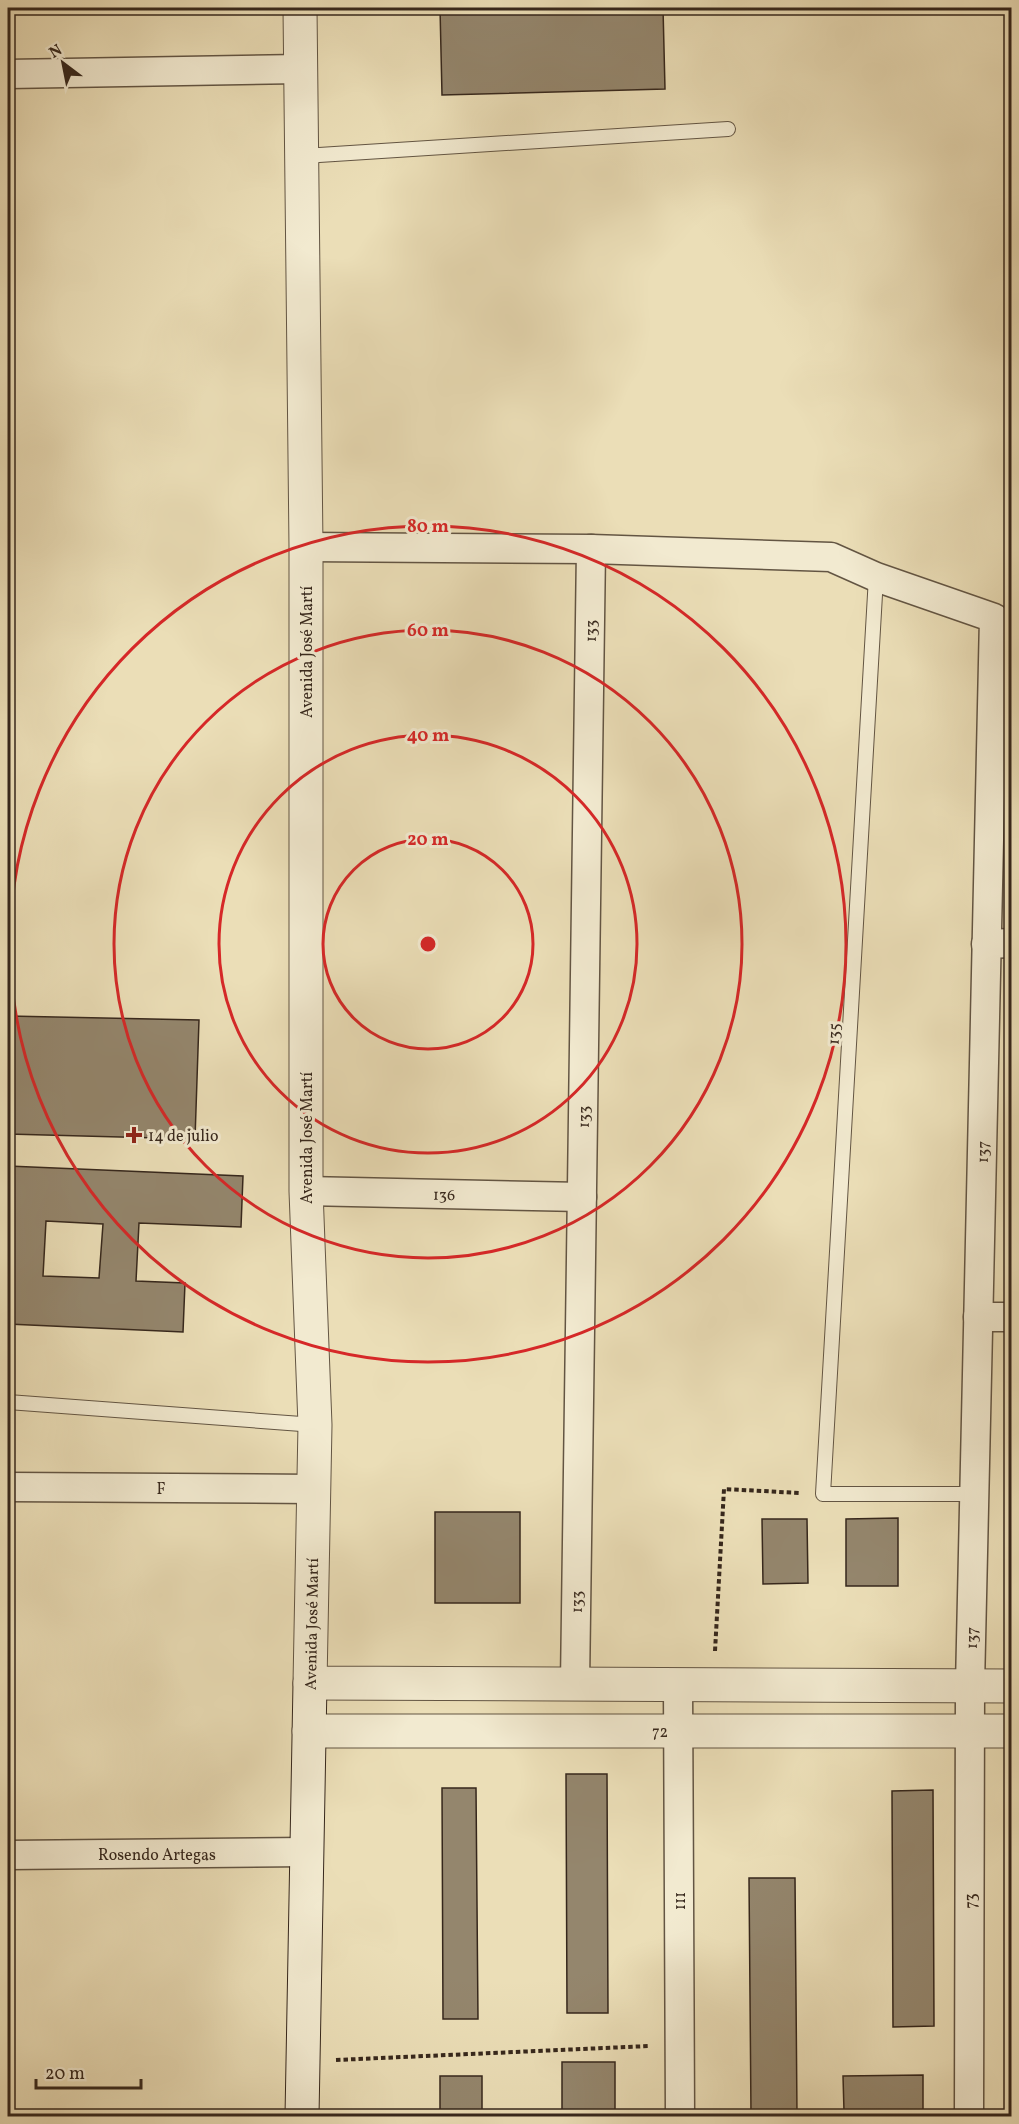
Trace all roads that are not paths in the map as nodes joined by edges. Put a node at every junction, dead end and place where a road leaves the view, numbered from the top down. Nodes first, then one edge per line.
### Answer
1 (300, 8) edge
2 (300, 69) junction
3 (8, 74) edge
4 (728, 129) dead end
5 (301, 159) junction
6 (306, 546) junction
7 (591, 549) junction
8 (876, 577) junction
9 (999, 944) edge
10 (306, 1191) junction
11 (582, 1197) junction
12 (978, 1317) junction
13 (1011, 1317) edge
14 (8, 1402) edge
15 (315, 1425) junction
16 (8, 1487) edge
17 (314, 1489) junction
18 (974, 1494) junction
19 (310, 1683) junction
20 (575, 1684) junction
21 (678, 1684) junction
22 (970, 1686) junction
23 (1011, 1686) edge
24 (309, 1731) junction
25 (679, 1731) junction
26 (971, 1731) junction
27 (1011, 1731) edge
28 (307, 1852) junction
29 (8, 1855) edge
30 (302, 2116) edge
31 (680, 2116) edge
32 (969, 2116) edge

1 - 2 street, Avenida José Martí
2 - 3 street
2 - 5 street, Avenida José Martí
4 - 5 lane
5 - 6 street, Avenida José Martí
6 - 7 street
6 - 10 street, Avenida José Martí
7 - 8 street
7 - 11 street, 133
8 - 9 street, 137
8 - 18 lane, 135
9 - 12 street, 137
10 - 11 street, 136
10 - 15 street, Avenida José Martí
11 - 20 street, 133
12 - 13 street
12 - 18 street, 137
14 - 15 lane
15 - 17 street, Avenida José Martí
16 - 17 street, F
17 - 19 street, Avenida José Martí
18 - 22 street, 137
19 - 20 street
19 - 24 street, Avenida José Martí
20 - 21 street
21 - 22 street
21 - 25 street, 111
22 - 23 street
22 - 26 street, 73
24 - 25 street, 72
24 - 28 street, Avenida José Martí
25 - 26 street, 72
25 - 31 street, 111
26 - 27 street, 72
26 - 32 street, 73
28 - 29 street, Rosendo Artegas
28 - 30 street, Avenida José Martí

